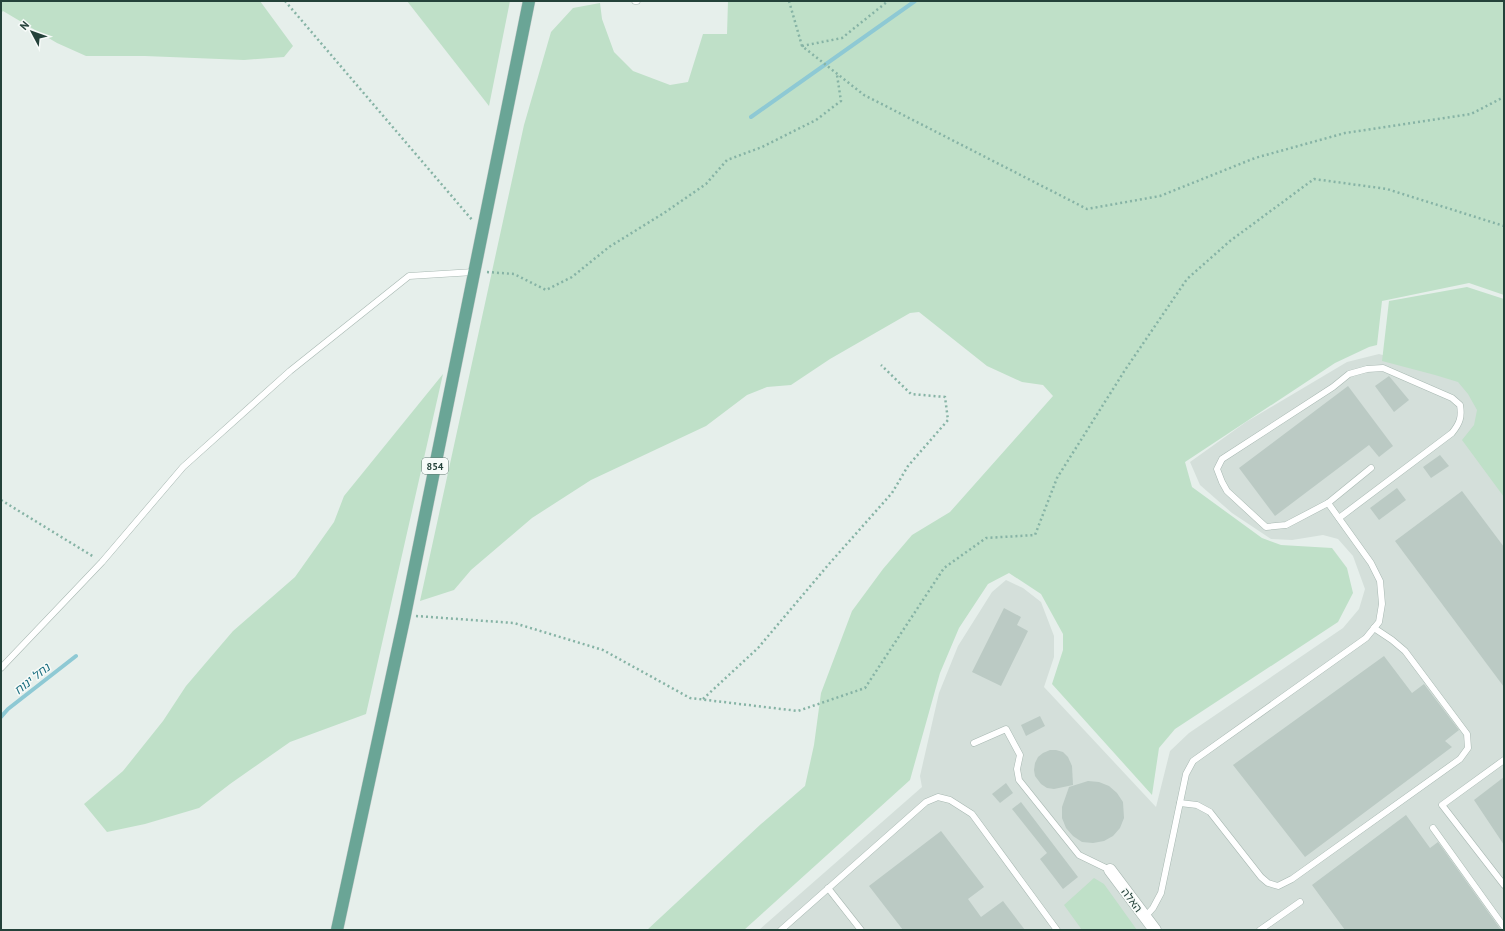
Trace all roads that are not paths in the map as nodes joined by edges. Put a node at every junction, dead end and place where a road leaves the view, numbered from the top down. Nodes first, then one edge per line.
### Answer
1 (529, 1) edge
2 (474, 272) junction
3 (1371, 468) dead end
4 (1328, 503) junction
5 (1338, 518) junction
6 (1374, 628) junction
7 (1, 668) edge
8 (974, 743) dead end
9 (1504, 760) edge
10 (1180, 803) junction
11 (1433, 828) dead end
12 (1110, 870) joint
13 (1504, 885) edge
14 (828, 888) junction
15 (1300, 902) dead end
16 (1145, 917) junction
17 (1504, 927) edge
18 (337, 930) edge
19 (780, 930) edge
20 (860, 930) edge
21 (1057, 930) edge
22 (1155, 930) edge
23 (1260, 930) edge

1 - 2 main road, 854
2 - 7 lane
2 - 18 main road, 854
3 - 4 lane
4 - 5 lane
4 - 5 lane
5 - 6 lane
6 - 10 lane
6 - 10 lane
8 - 12 lane
9 - 13 lane
10 - 16 lane
11 - 17 lane
12 - 16 street, האלה
14 - 19 lane
14 - 20 lane
14 - 21 lane
15 - 23 lane
16 - 22 street, האלה

